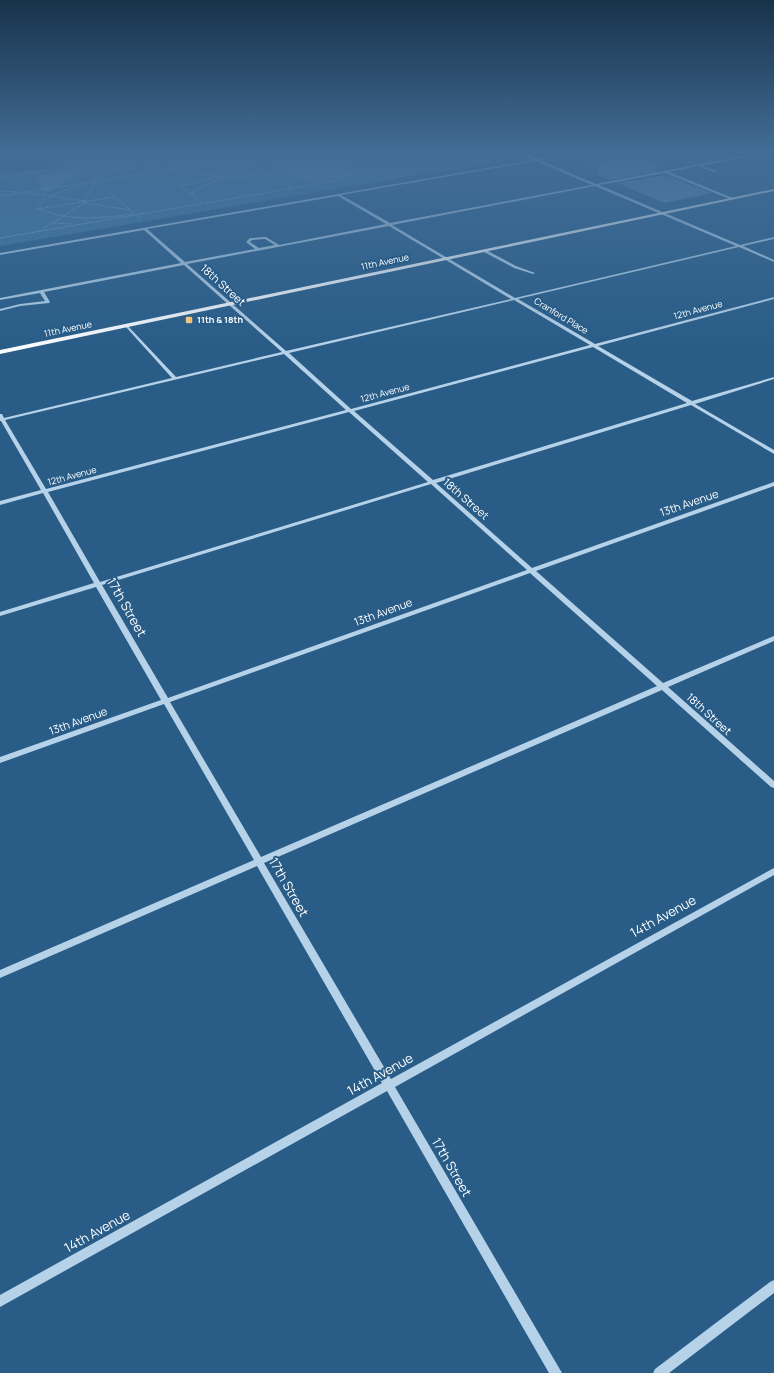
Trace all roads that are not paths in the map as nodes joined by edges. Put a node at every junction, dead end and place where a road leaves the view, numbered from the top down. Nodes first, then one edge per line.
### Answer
1 (219, 216) edge
2 (375, 216) edge
3 (436, 216) edge
4 (652, 216) edge
5 (667, 216) edge
6 (390, 225) junction
7 (145, 229) junction
8 (774, 238) edge
9 (280, 246) junction
10 (739, 246) junction
11 (259, 250) junction
12 (485, 251) junction
13 (0, 254) edge
14 (447, 259) junction
15 (774, 261) edge
16 (184, 264) junction
17 (533, 273) dead end
18 (40, 291) junction
19 (774, 298) edge
20 (0, 299) edge
21 (516, 299) junction
22 (229, 304) junction
23 (0, 310) edge
24 (127, 326) junction
25 (595, 346) junction
26 (0, 352) edge
27 (285, 353) junction
28 (774, 378) edge
29 (176, 379) junction
30 (691, 403) junction
31 (351, 410) junction
32 (1, 418) edge
33 (774, 452) edge
34 (432, 482) junction
35 (774, 484) edge
36 (45, 491) junction
37 (0, 503) edge
38 (531, 569) junction
39 (98, 584) junction
40 (0, 614) edge
41 (774, 638) edge
42 (663, 686) junction
43 (165, 701) junction
44 (0, 760) edge
45 (774, 785) edge
46 (260, 862) junction
47 (774, 871) edge
48 (0, 974) edge
49 (389, 1085) junction
50 (774, 1286) edge
51 (0, 1301) edge
52 (556, 1373) edge
53 (659, 1373) edge

1 - 7 street
2 - 6 street, Cranford Place
3 - 6 street
4 - 12 main road, 11th Avenue
5 - 10 street
6 - 9 street
6 - 14 street, Cranford Place
7 - 13 street
7 - 16 street, 18th Street
8 - 10 street
9 - 11 street
9 - 11 street
10 - 15 street
10 - 21 street
11 - 16 street
12 - 14 main road, 11th Avenue
12 - 17 street
14 - 21 street, Cranford Place
14 - 22 main road, 11th Avenue
16 - 18 street
16 - 22 street, 18th Street
18 - 20 street
18 - 23 street
19 - 25 street, 12th Avenue
21 - 25 street, Cranford Place
21 - 27 street
22 - 24 main road, 11th Avenue
22 - 27 street, 18th Street
24 - 26 main road, 11th Avenue
24 - 29 street
25 - 30 street, Cranford Place
25 - 31 street, 12th Avenue
27 - 29 street
27 - 31 street, 18th Street
28 - 30 street
29 - 32 street
30 - 33 street, Cranford Place
30 - 34 street
31 - 34 street, 18th Street
31 - 36 street, 12th Avenue
32 - 36 street, 17th Street
34 - 38 street, 18th Street
34 - 39 street
35 - 38 street, 13th Avenue
36 - 37 street, 12th Avenue
36 - 39 street, 17th Street
38 - 42 street, 18th Street
38 - 43 street, 13th Avenue
39 - 40 street
39 - 43 street, 17th Street
41 - 42 street
42 - 45 street, 18th Street
42 - 46 street
43 - 44 street, 13th Avenue
43 - 46 street, 17th Street
46 - 48 street
46 - 49 street, 17th Street
47 - 49 street, 14th Avenue
49 - 51 street, 14th Avenue
49 - 52 street, 17th Street
50 - 53 street

